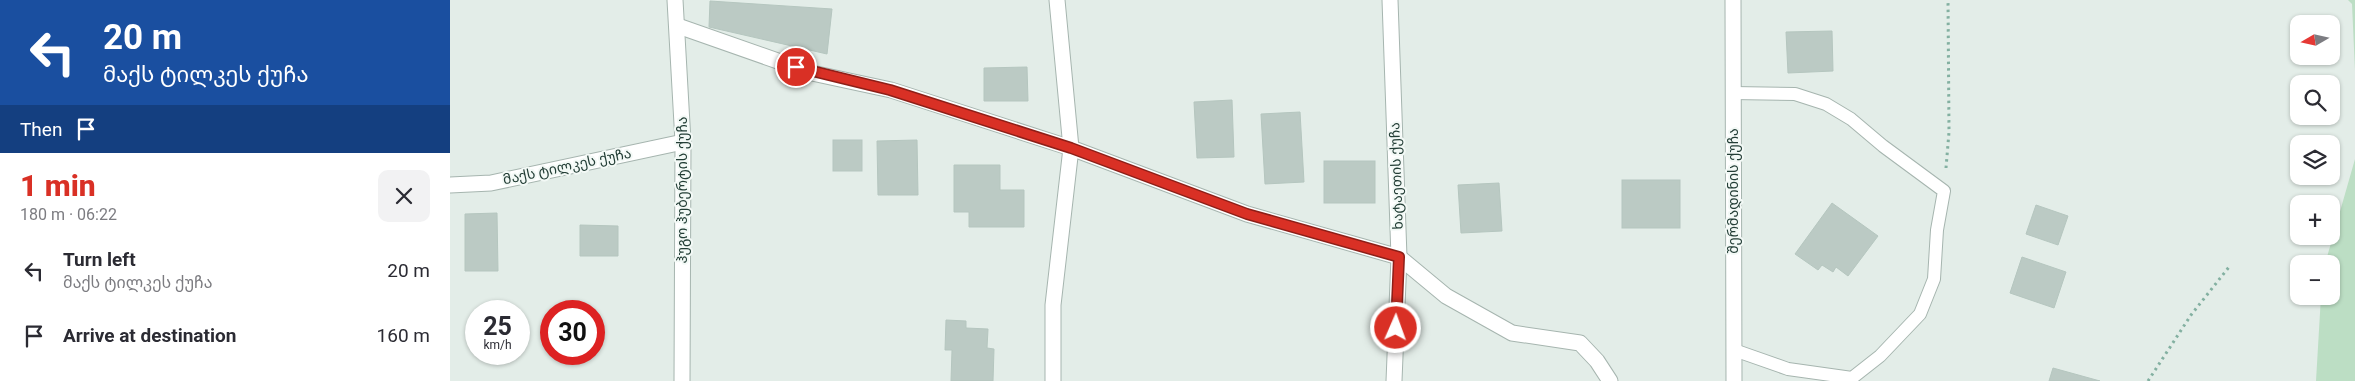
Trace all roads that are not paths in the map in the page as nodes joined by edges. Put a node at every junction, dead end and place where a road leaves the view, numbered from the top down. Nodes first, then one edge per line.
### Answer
1 (675, 0) edge
2 (1057, 0) edge
3 (1390, 0) edge
4 (1733, 0) edge
5 (678, 26) junction
6 (1733, 94) junction
7 (684, 142) junction
8 (1071, 148) junction
9 (450, 185) edge
10 (1399, 257) junction
11 (1734, 350) junction
12 (1852, 378) junction
13 (682, 381) edge
14 (1053, 381) edge
15 (1394, 381) edge
16 (1610, 381) edge
17 (1734, 381) edge
18 (1865, 381) edge

1 - 5 street, ჰუგო ჰუბერტის ქუჩა
2 - 8 street
3 - 10 street, ხატაეთის ქუჩა
4 - 6 street, შერმადინის ქუჩა
5 - 7 street, ჰუგო ჰუბერტის ქუჩა
5 - 8 street
6 - 11 street, შერმადინის ქუჩა
6 - 12 lane
7 - 9 street, მაქს ტილკეს ქუჩა
7 - 13 street, ჰუგო ჰუბერტის ქუჩა
8 - 10 street
8 - 14 street
10 - 15 street, ხატაეთის ქუჩა
10 - 16 street
11 - 12 lane
11 - 17 street, შერმადინის ქუჩა
12 - 18 lane

